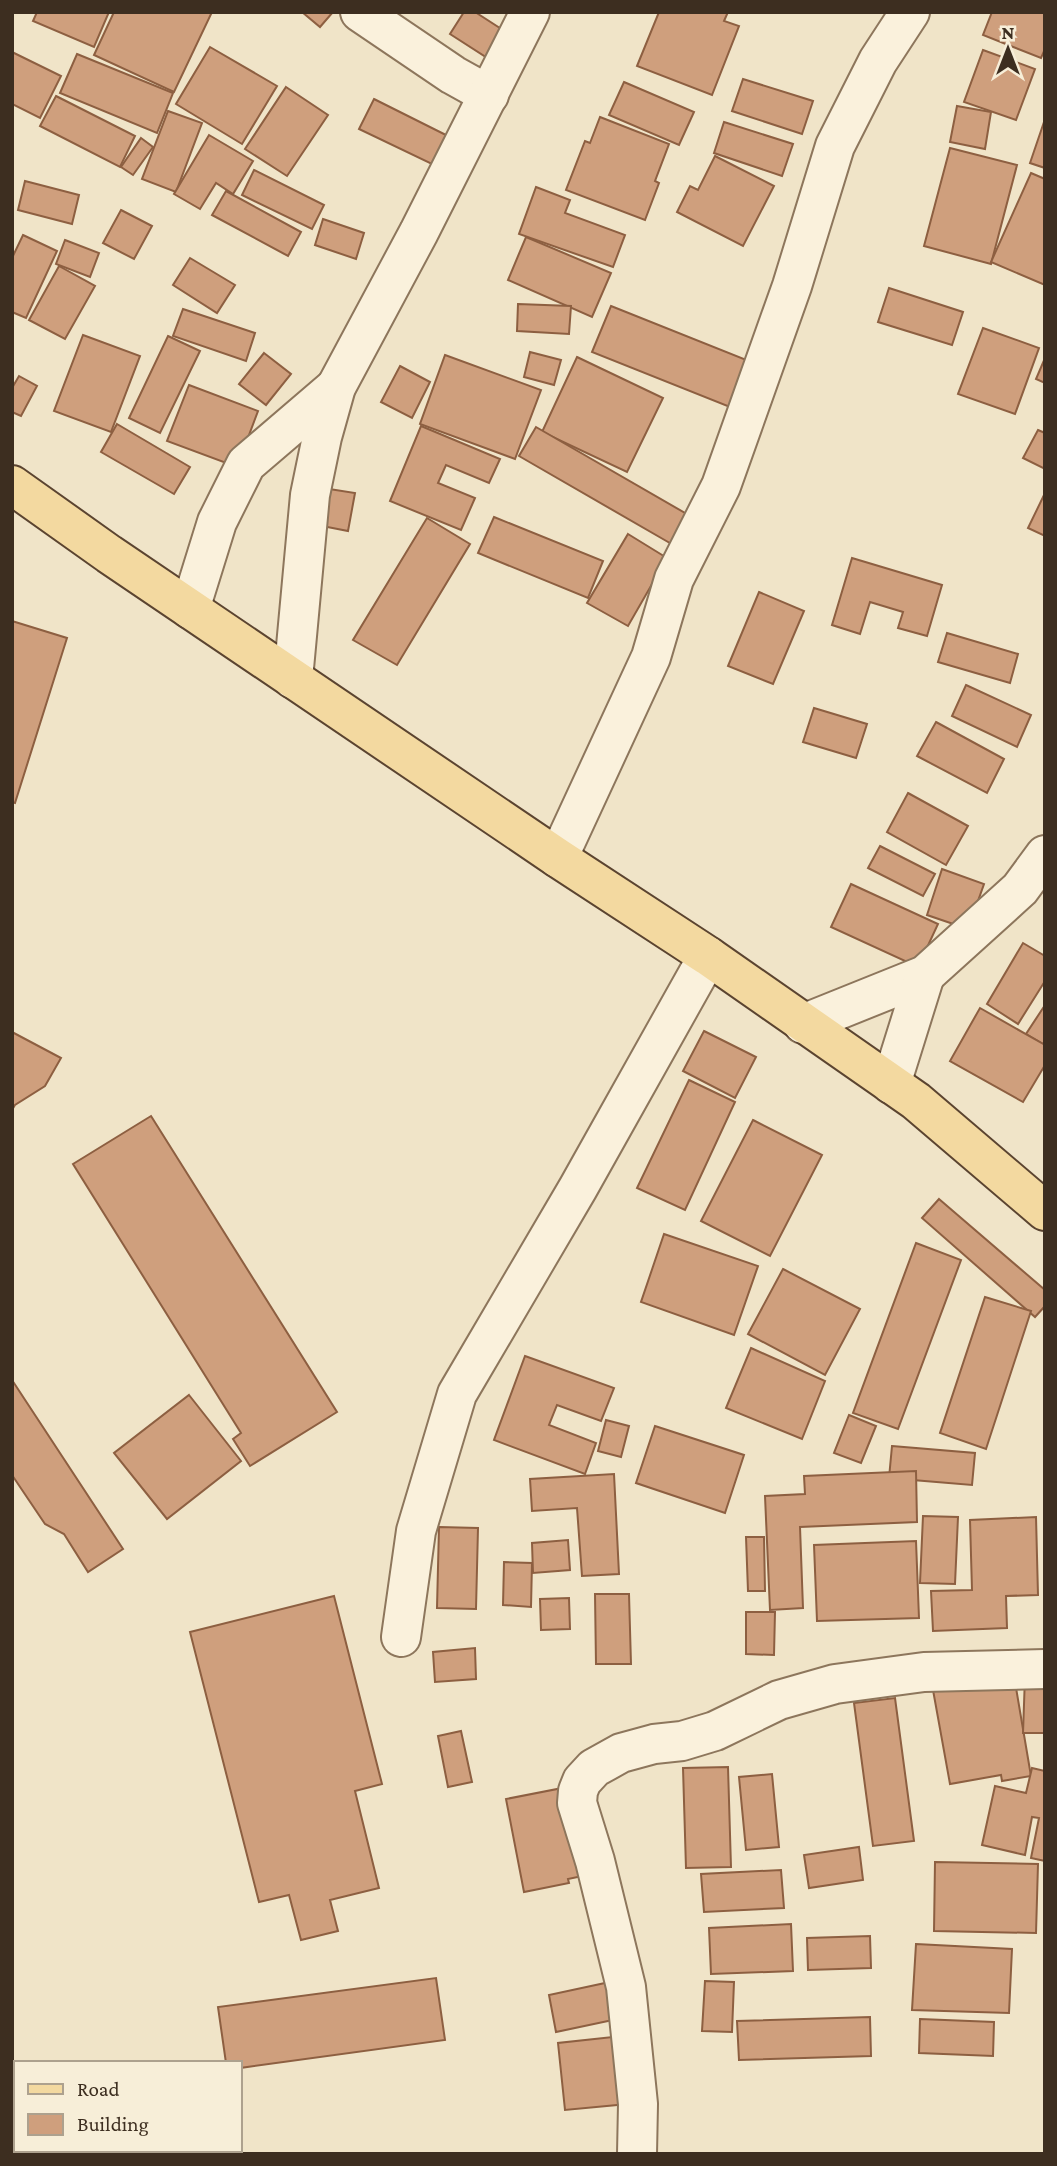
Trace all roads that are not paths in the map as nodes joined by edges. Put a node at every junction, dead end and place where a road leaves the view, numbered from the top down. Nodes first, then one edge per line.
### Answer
1 (360, 12) edge
2 (530, 12) edge
3 (911, 12) edge
4 (489, 94) junction
5 (336, 387) junction
6 (12, 485) edge
7 (190, 609) junction
8 (293, 679) junction
9 (1045, 855) edge
10 (558, 858) junction
11 (708, 956) junction
12 (925, 975) junction
13 (803, 1024) junction
14 (891, 1084) junction
15 (1045, 1211) edge
16 (401, 1637) dead end
17 (1045, 1669) edge
18 (637, 2154) edge

1 - 4 street
2 - 4 street
3 - 10 street
4 - 5 street
5 - 7 street
5 - 8 street
6 - 7 main road
7 - 8 main road
8 - 10 main road
9 - 12 street
10 - 11 main road
11 - 13 main road
11 - 16 street
12 - 13 street
12 - 14 street
13 - 14 main road
14 - 15 main road
17 - 18 street

